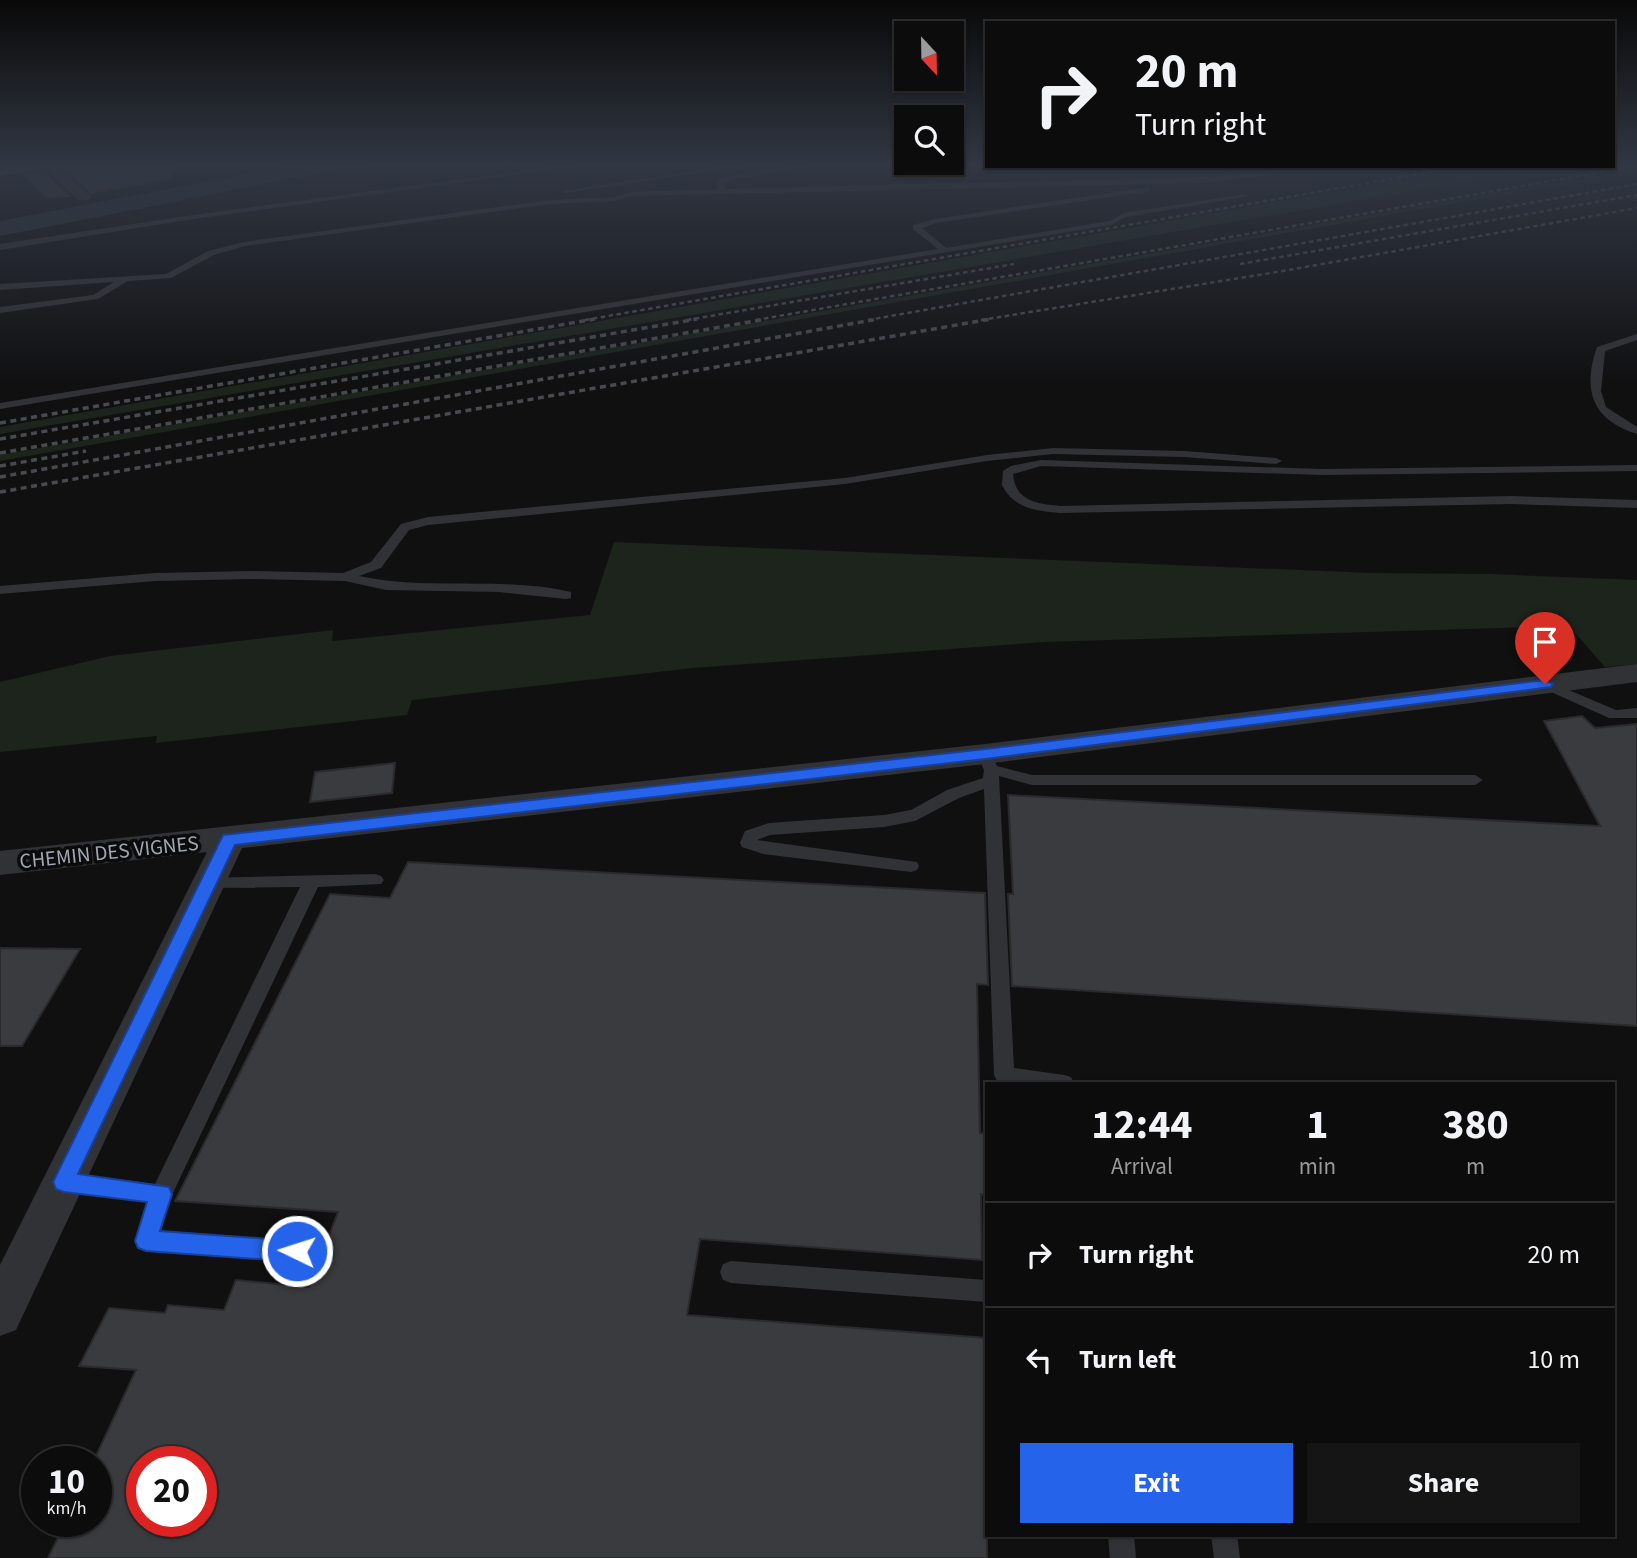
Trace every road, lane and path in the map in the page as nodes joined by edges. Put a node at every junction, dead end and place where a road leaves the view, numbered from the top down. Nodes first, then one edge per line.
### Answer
1 (60, 238) edge
2 (289, 238) edge
3 (929, 238) edge
4 (1016, 238) edge
5 (0, 247) edge
6 (943, 249) junction
7 (126, 279) junction
8 (0, 286) edge
9 (0, 310) edge
10 (1637, 337) edge
11 (0, 406) edge
12 (1637, 431) edge
13 (1637, 468) edge
14 (1322, 472) junction
15 (1637, 504) edge
16 (345, 577) junction
17 (0, 590) edge
18 (566, 595) dead end
19 (1637, 673) edge
20 (1545, 684) junction
21 (1637, 713) edge
22 (989, 768) junction
23 (1475, 780) dead end
24 (229, 839) junction
25 (0, 863) edge
26 (911, 866) dead end
27 (375, 880) dead end
28 (312, 881) junction
29 (209, 882) junction
30 (1057, 1082) edge
31 (64, 1182) junction
32 (161, 1194) junction
33 (297, 1251) dead end
34 (731, 1272) dead end
35 (985, 1291) edge
36 (0, 1314) edge
37 (1121, 1537) edge
38 (1224, 1537) edge
39 (1124, 1558) edge
40 (1227, 1558) edge

1 - 5 lane
2 - 7 lane
3 - 6 lane
4 - 6 lane
6 - 11 lane
7 - 8 lane
7 - 9 lane
10 - 12 lane
13 - 14 lane
14 - 15 lane
14 - 16 lane
16 - 17 lane
16 - 18 lane
19 - 20 street, CHEMIN DES VIGNES
20 - 21 lane
20 - 22 street, CHEMIN DES VIGNES
22 - 23 lane
22 - 24 street, CHEMIN DES VIGNES
22 - 26 lane
22 - 30 lane
24 - 25 street, CHEMIN DES VIGNES
24 - 29 street
27 - 28 lane
28 - 29 lane
28 - 32 lane
29 - 31 street
31 - 32 lane
31 - 36 street
32 - 33 lane
34 - 35 lane
37 - 39 lane
38 - 40 lane

